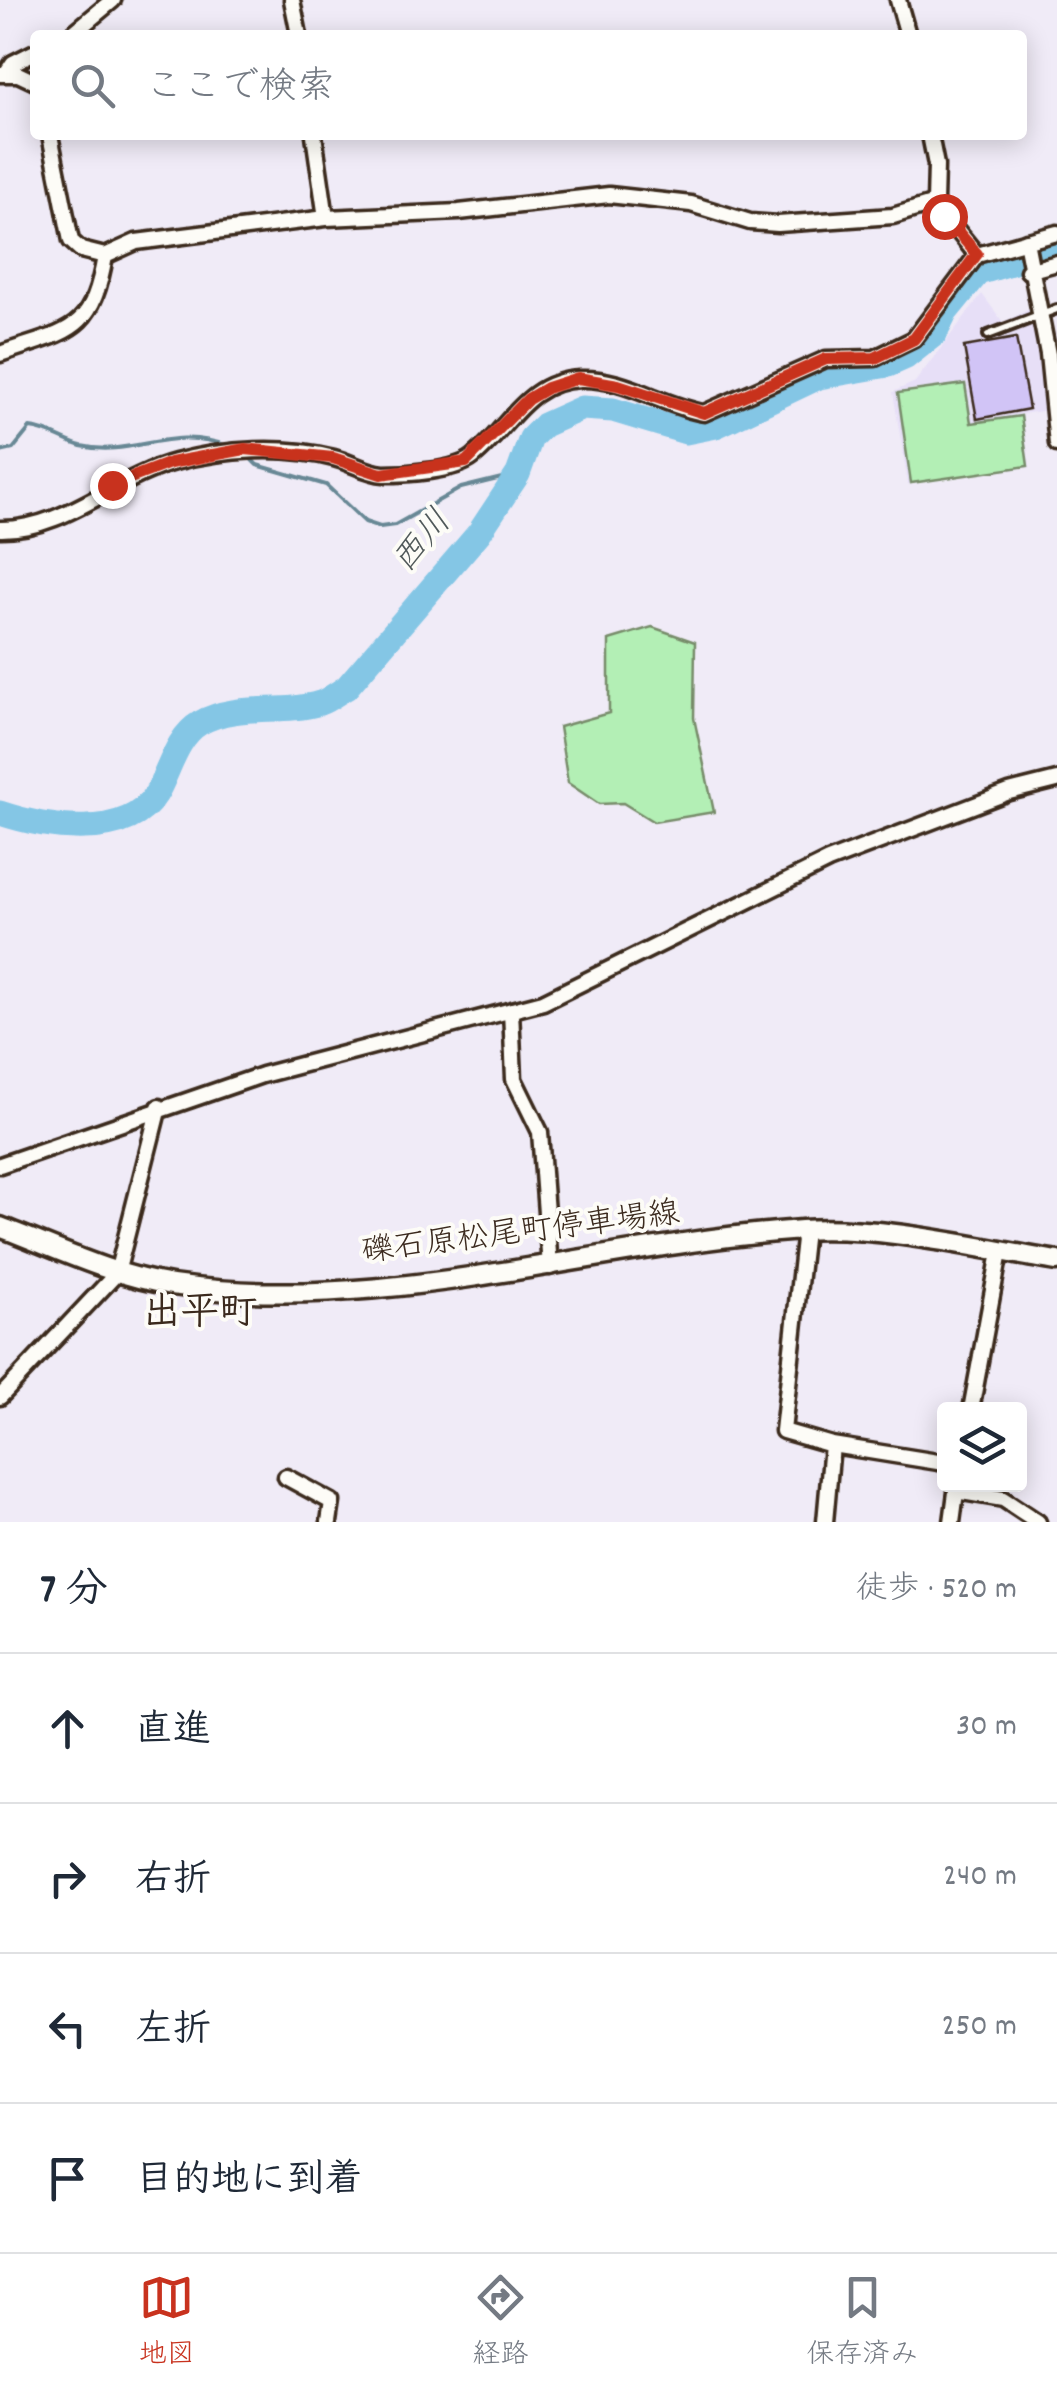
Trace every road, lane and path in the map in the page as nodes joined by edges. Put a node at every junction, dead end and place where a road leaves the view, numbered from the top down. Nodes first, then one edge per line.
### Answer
1 (114, 0) edge
2 (292, 0) edge
3 (898, 0) edge
4 (77, 30) edge
5 (298, 30) edge
6 (907, 30) edge
7 (30, 54) edge
8 (4, 73) edge
9 (30, 81) edge
10 (51, 140) edge
11 (315, 140) edge
12 (931, 140) edge
13 (934, 203) junction
14 (326, 218) junction
15 (1057, 233) edge
16 (1026, 244) junction
17 (977, 254) junction
18 (104, 256) junction
19 (1057, 263) edge
20 (1028, 267) junction
21 (1057, 310) edge
22 (1040, 316) junction
23 (988, 335) dead end
24 (0, 354) edge
25 (1057, 444) edge
26 (0, 528) edge
27 (1057, 780) edge
28 (512, 1010) junction
29 (159, 1107) junction
30 (0, 1165) edge
31 (0, 1227) edge
32 (805, 1230) junction
33 (1000, 1252) junction
34 (1057, 1261) edge
35 (550, 1267) junction
36 (118, 1273) junction
37 (0, 1396) edge
38 (972, 1402) edge
39 (832, 1445) junction
40 (937, 1462) edge
41 (286, 1477) dead end
42 (956, 1492) edge
43 (974, 1492) edge
44 (329, 1522) edge
45 (825, 1522) edge
46 (952, 1522) edge
47 (1038, 1522) edge

1 - 4 street
2 - 5 street
3 - 6 street
7 - 8 street
8 - 9 street
10 - 18 street
11 - 14 street
12 - 13 street
13 - 14 street
13 - 17 street
14 - 18 street
15 - 16 street
16 - 17 street
16 - 20 street
17 - 26 street
18 - 24 street
19 - 20 street
20 - 22 street
21 - 22 lane
22 - 23 lane
22 - 25 street
27 - 28 street
28 - 29 street
28 - 35 street
29 - 30 street
29 - 36 street
31 - 36 main road, 礫石原松尾町停車場線
32 - 33 main road, 礫石原松尾町停車場線
32 - 35 main road, 礫石原松尾町停車場線
32 - 39 street
33 - 34 main road, 礫石原松尾町停車場線
33 - 38 street
35 - 36 main road, 礫石原松尾町停車場線
36 - 37 street
39 - 40 street
39 - 45 street
41 - 44 street
42 - 46 street
43 - 47 street

